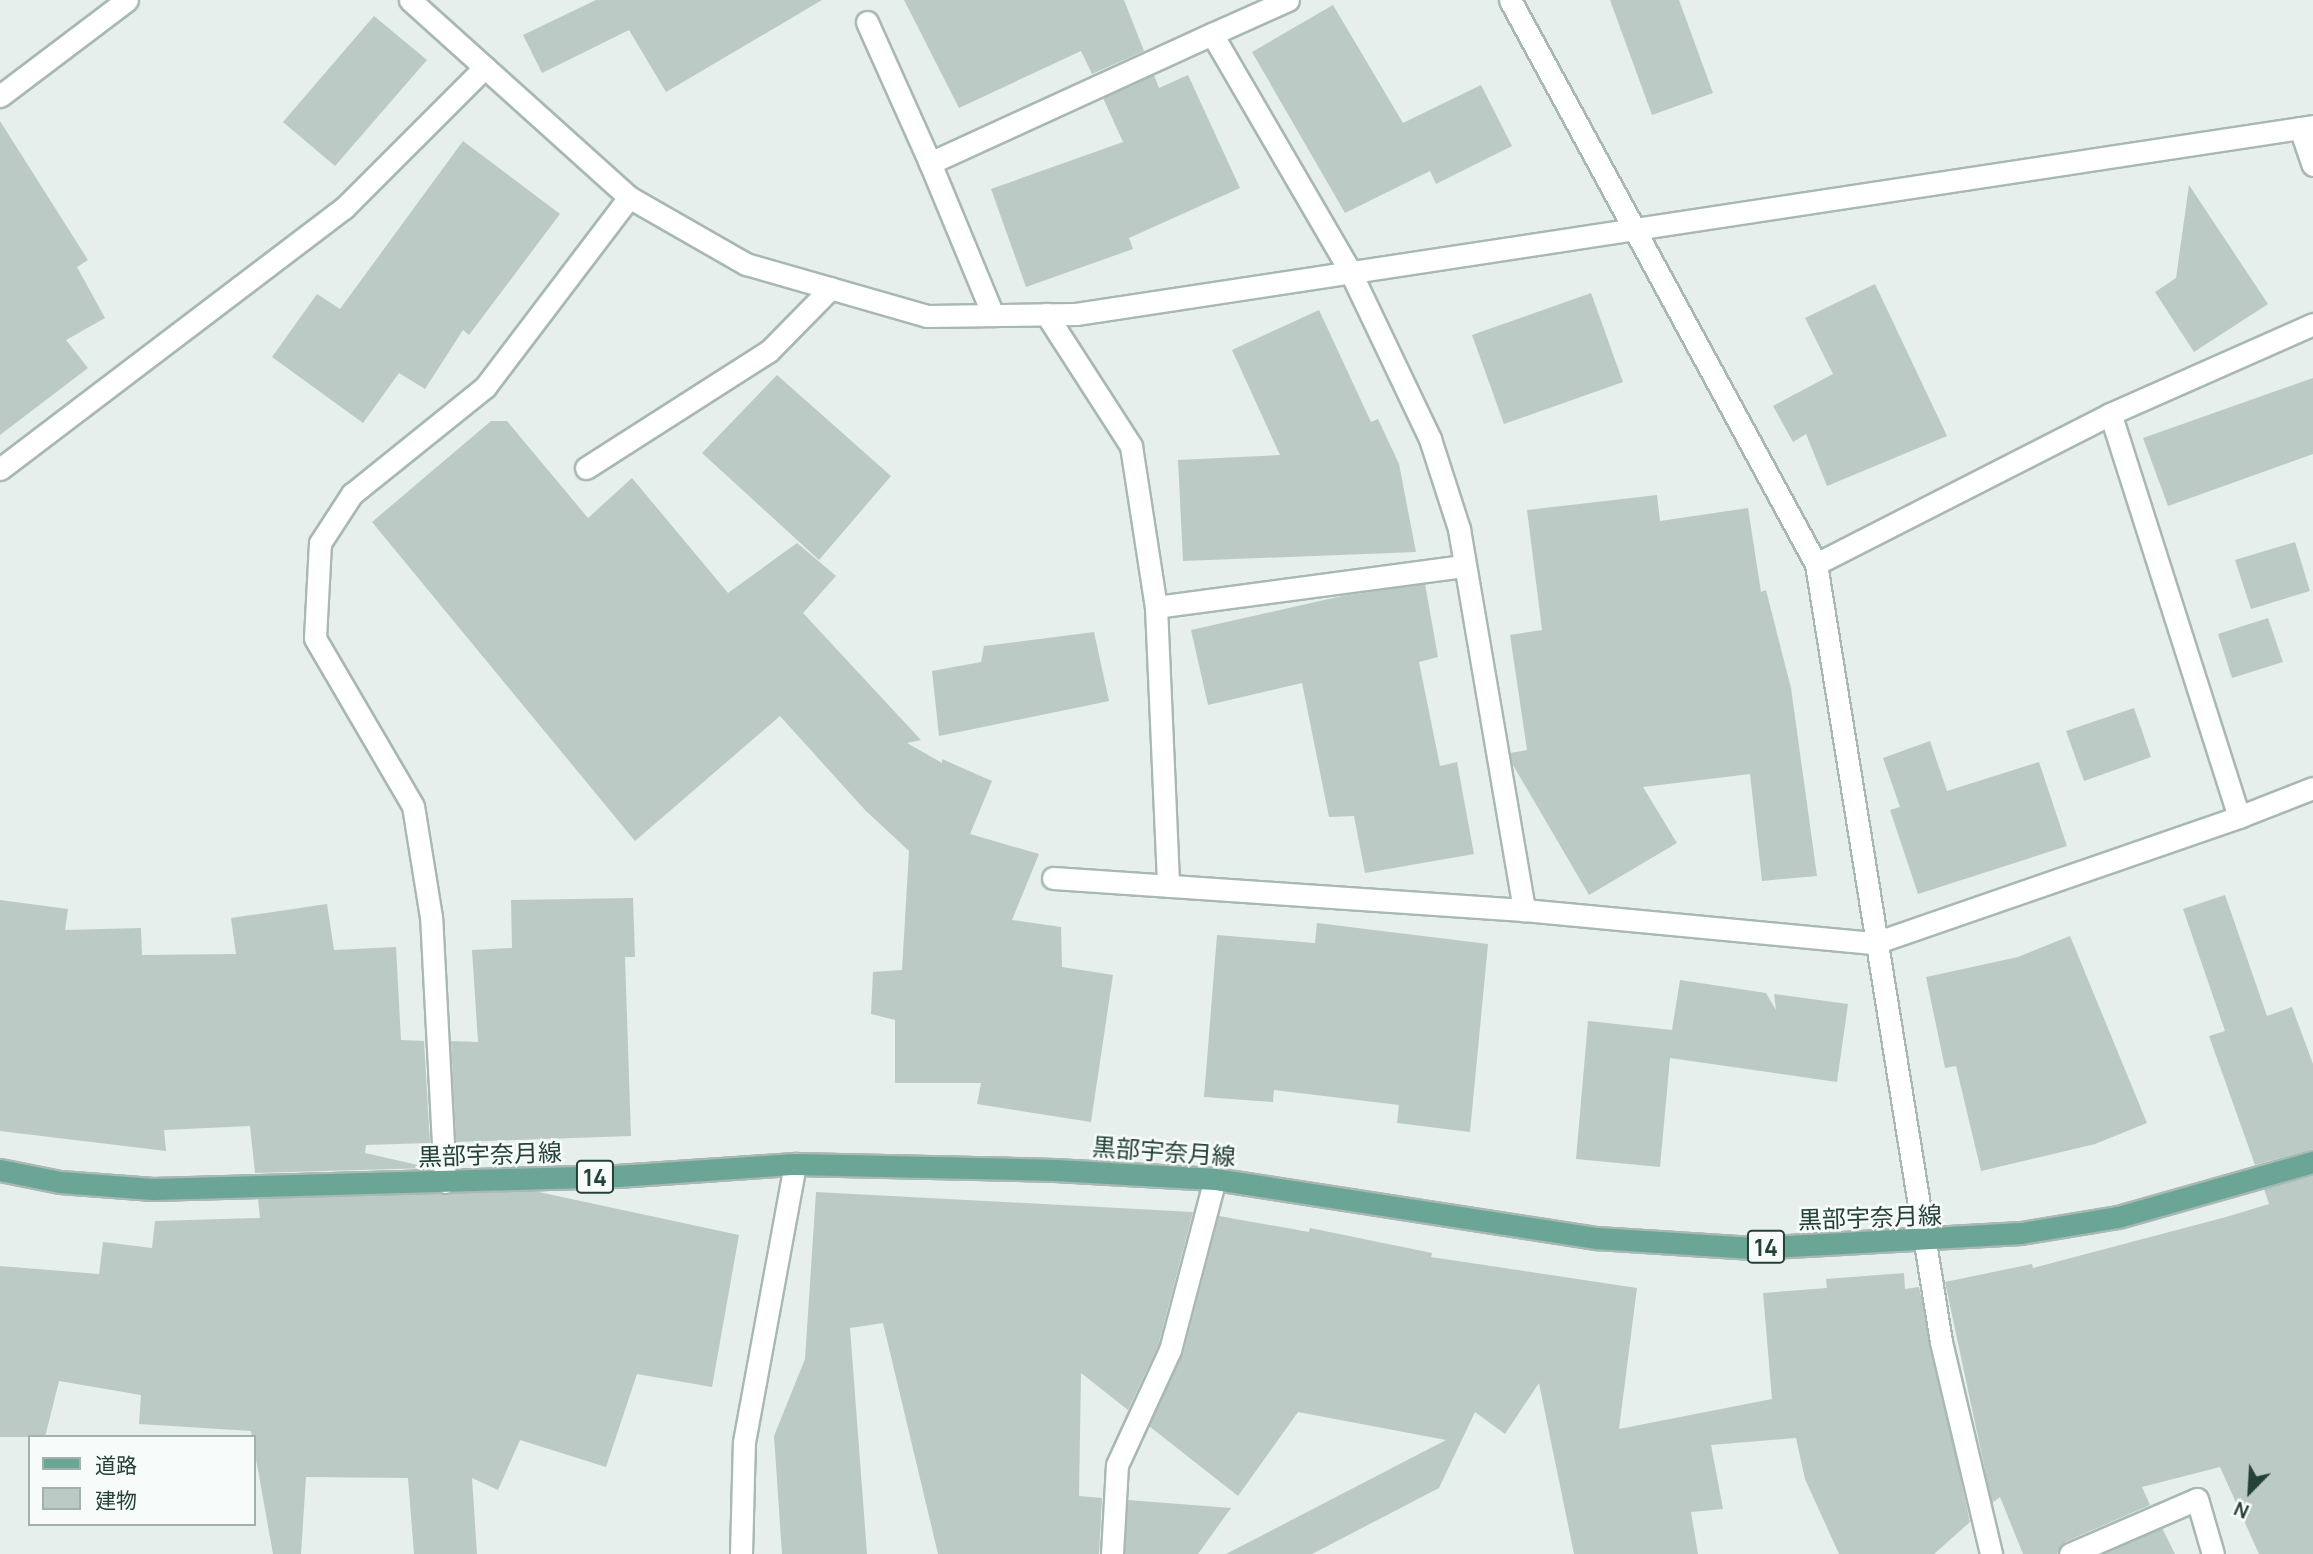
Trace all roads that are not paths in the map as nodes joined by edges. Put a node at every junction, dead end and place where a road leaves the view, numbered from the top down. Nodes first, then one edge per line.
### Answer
1 (127, 0) edge
2 (410, 0) edge
3 (1288, 0) edge
4 (1510, 0) edge
5 (867, 22) dead end
6 (1212, 34) junction
7 (485, 67) junction
8 (0, 96) edge
9 (2309, 129) edge
10 (930, 163) junction
11 (2313, 164) edge
12 (629, 197) junction
13 (1632, 228) junction
14 (1350, 271) junction
15 (831, 288) junction
16 (1046, 314) junction
17 (993, 315) junction
18 (2313, 324) edge
19 (2110, 414) junction
20 (586, 468) dead end
21 (0, 469) edge
22 (1816, 564) junction
23 (1464, 566) junction
24 (1156, 607) junction
25 (2313, 788) edge
26 (2239, 817) junction
27 (1054, 878) dead end
28 (1168, 886) junction
29 (1524, 910) junction
30 (1875, 943) junction
31 (2313, 1162) edge
32 (794, 1164) junction
33 (0, 1170) edge
34 (1215, 1179) junction
35 (445, 1182) junction
36 (1923, 1241) junction
37 (741, 1554) edge
38 (1112, 1554) edge
39 (1991, 1554) edge
40 (2070, 1554) edge
41 (2213, 1554) edge

1 - 8 street
2 - 7 street
3 - 6 street
4 - 13 street
5 - 10 street
6 - 10 street
6 - 14 street
7 - 12 street
7 - 21 street
9 - 11 street
9 - 13 street
10 - 17 street
12 - 15 street
12 - 35 street
13 - 14 street
13 - 22 street
14 - 16 street
14 - 23 street
15 - 17 street
15 - 20 street
16 - 17 street
16 - 24 street
18 - 19 street
19 - 22 street
19 - 26 street
22 - 30 street
23 - 24 street
23 - 29 street
24 - 28 street
25 - 26 street
26 - 30 street
27 - 28 street
28 - 29 street
29 - 30 street
30 - 36 street
31 - 36 main road, 黒部宇奈月線 / 14
32 - 34 main road, 黒部宇奈月線 / 14
32 - 35 main road, 黒部宇奈月線 / 14
32 - 37 street
33 - 35 main road, 黒部宇奈月線 / 14
34 - 36 main road, 黒部宇奈月線 / 14
34 - 38 street
36 - 39 street
40 - 41 street

